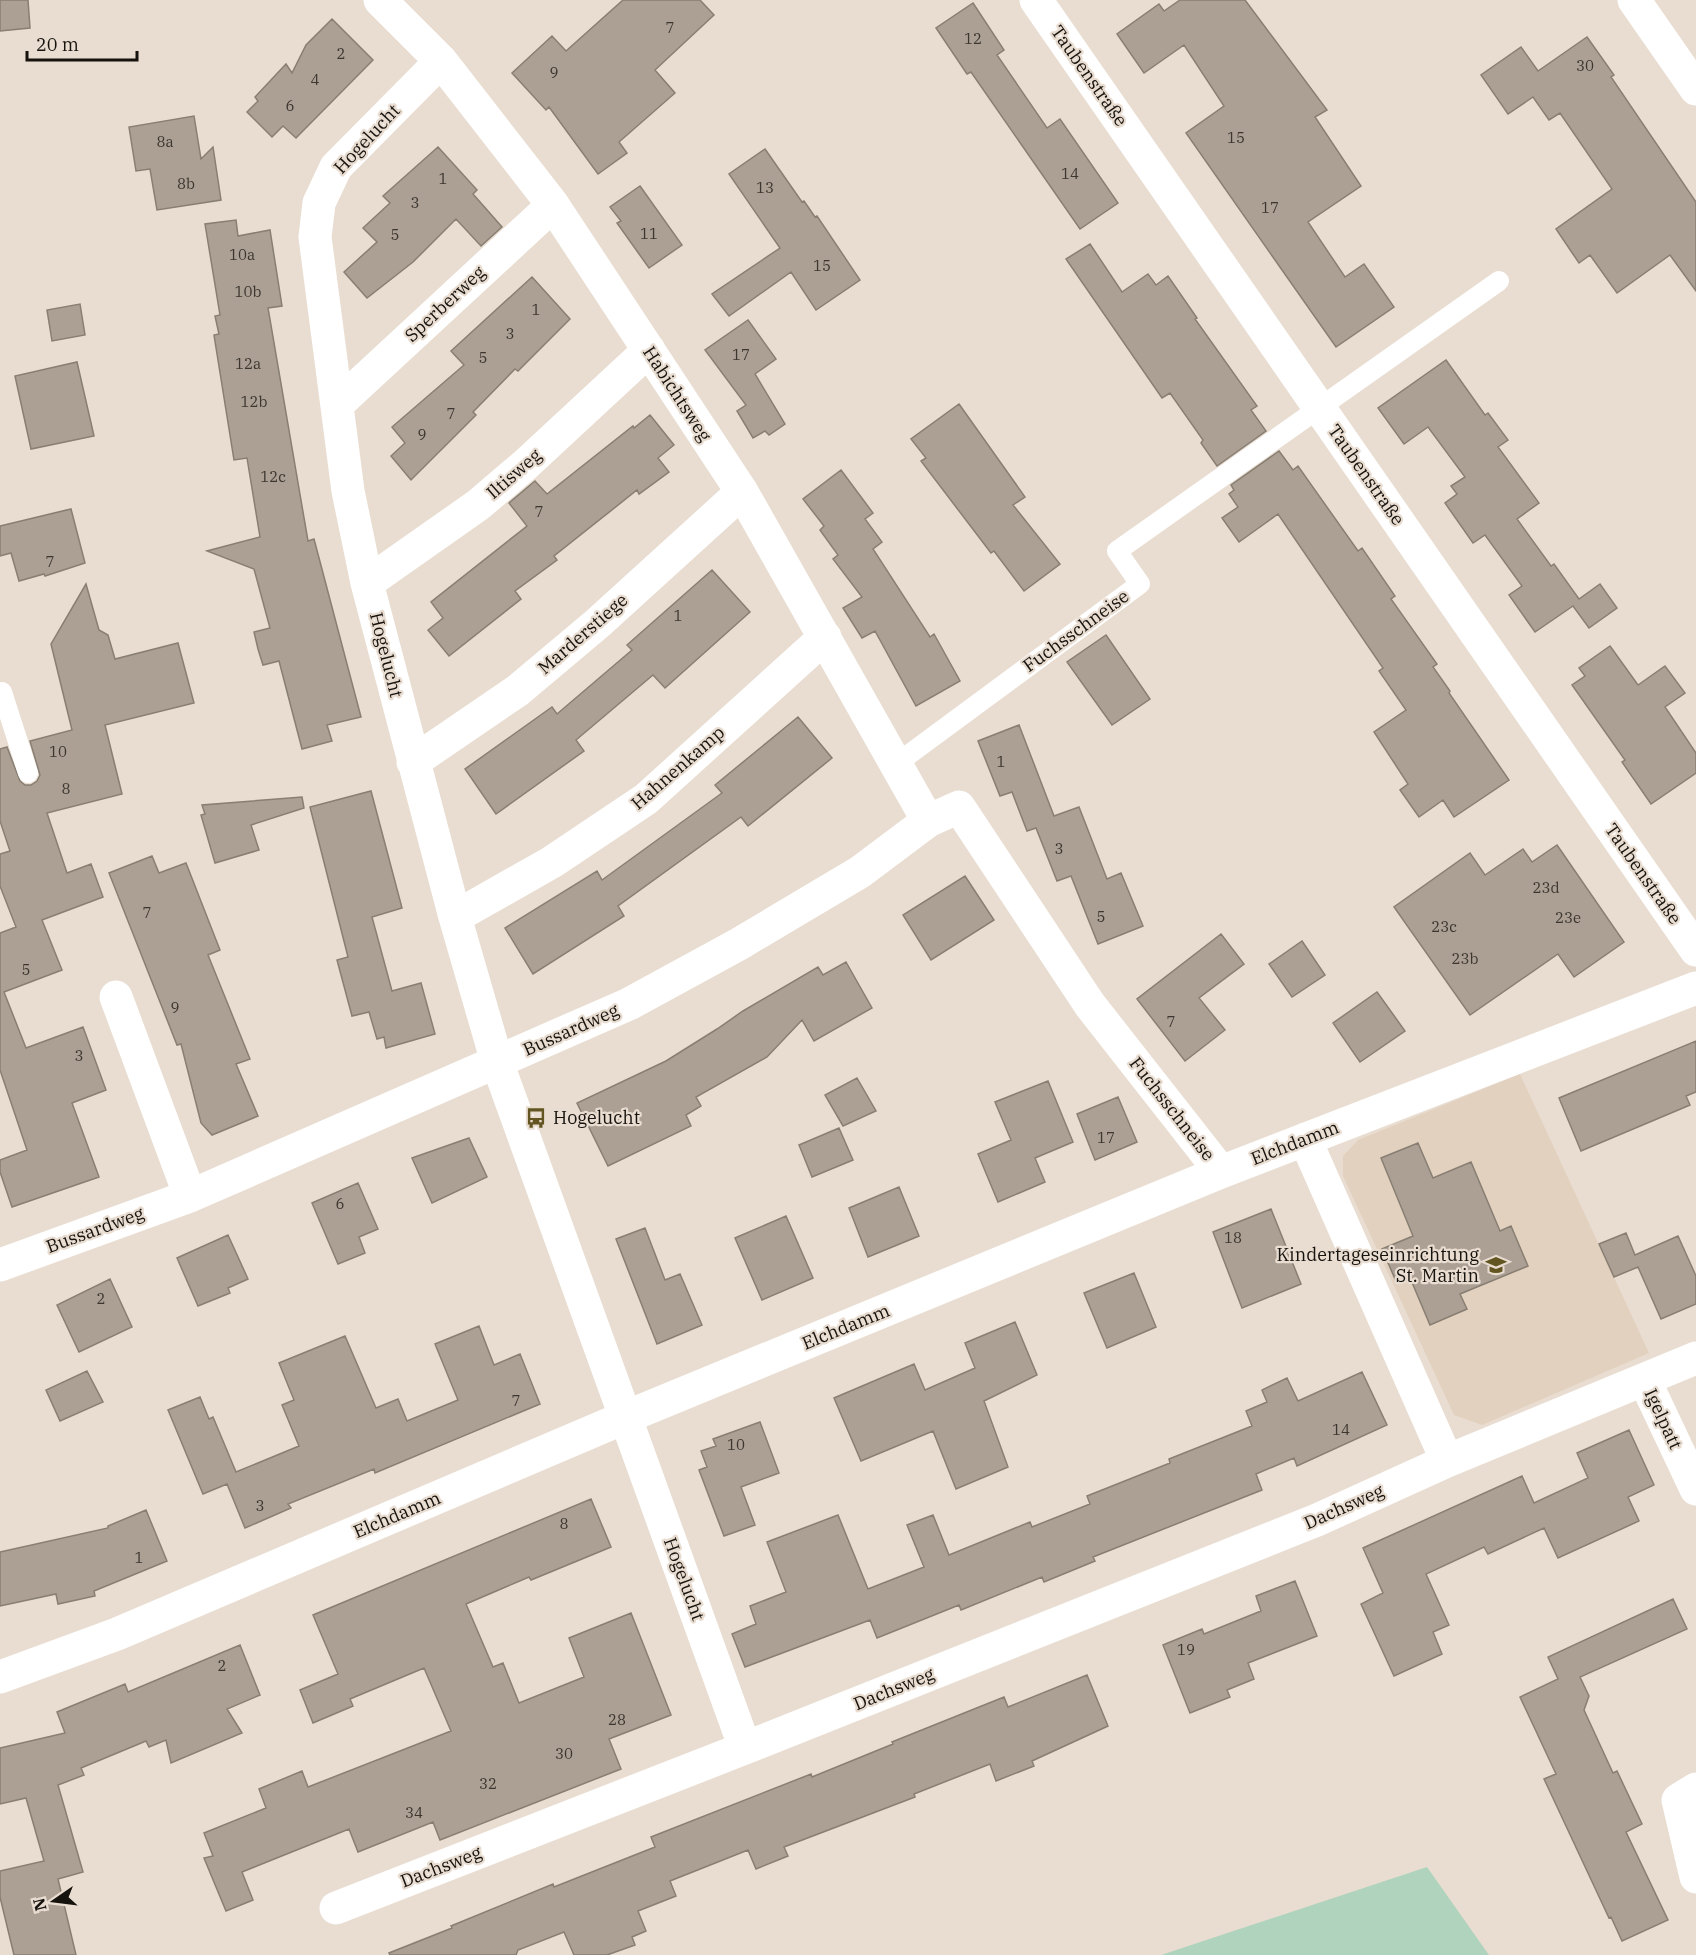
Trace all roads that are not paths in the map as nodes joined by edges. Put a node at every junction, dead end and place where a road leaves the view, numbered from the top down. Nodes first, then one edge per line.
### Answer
1 (380, 0) edge
2 (1036, 0) edge
3 (1634, 0) edge
4 (441, 61) junction
5 (1696, 89) edge
6 (553, 205) junction
7 (1499, 281) dead end
8 (649, 350) junction
9 (338, 404) junction
10 (1320, 408) junction
11 (742, 492) junction
12 (367, 583) junction
13 (825, 637) junction
14 (0, 693) edge
15 (413, 762) junction
16 (896, 764) junction
17 (28, 773) dead end
18 (928, 821) junction
19 (455, 917) junction
20 (1696, 950) edge
21 (1696, 988) edge
22 (116, 997) dead end
23 (497, 1062) junction
24 (1305, 1139) junction
25 (1221, 1172) junction
26 (190, 1196) junction
27 (0, 1265) edge
28 (1696, 1358) edge
29 (1645, 1381) junction
30 (626, 1417) junction
31 (1447, 1461) junction
32 (1696, 1489) edge
33 (0, 1677) edge
34 (745, 1748) junction
35 (1696, 1789) edge
36 (1696, 1877) edge
37 (336, 1908) dead end

1 - 4 street, Habichtsweg
2 - 10 street, Taubenstraße
3 - 5 street
4 - 6 street, Habichtsweg
4 - 9 street, Hogelucht
6 - 8 street, Habichtsweg
6 - 9 street, Sperberweg
7 - 10 lane
8 - 11 street, Habichtsweg
8 - 12 street, Iltisweg
9 - 12 street, Hogelucht
10 - 16 lane, Fuchsschneise
10 - 20 street, Taubenstraße
11 - 13 street, Habichtsweg
11 - 15 street, Marderstiege
12 - 15 street, Hogelucht
13 - 16 street, Habichtsweg
13 - 19 street, Hahnenkamp
14 - 17 lane
15 - 19 street, Hogelucht
16 - 18 street, Habichtsweg
18 - 23 street, Bussardweg
18 - 25 street, Fuchsschneise
19 - 23 street, Hogelucht
21 - 24 street, Elchdamm
22 - 26 street
23 - 26 street, Bussardweg
23 - 30 street, Hogelucht
24 - 25 street, Elchdamm
24 - 31 street
25 - 30 street, Elchdamm
26 - 27 street, Bussardweg
28 - 29 street, Dachsweg
29 - 31 street, Dachsweg
29 - 32 street, Igelpatt
30 - 33 street, Elchdamm
30 - 34 street, Hogelucht
31 - 34 street, Dachsweg
34 - 37 street, Dachsweg
35 - 36 street

